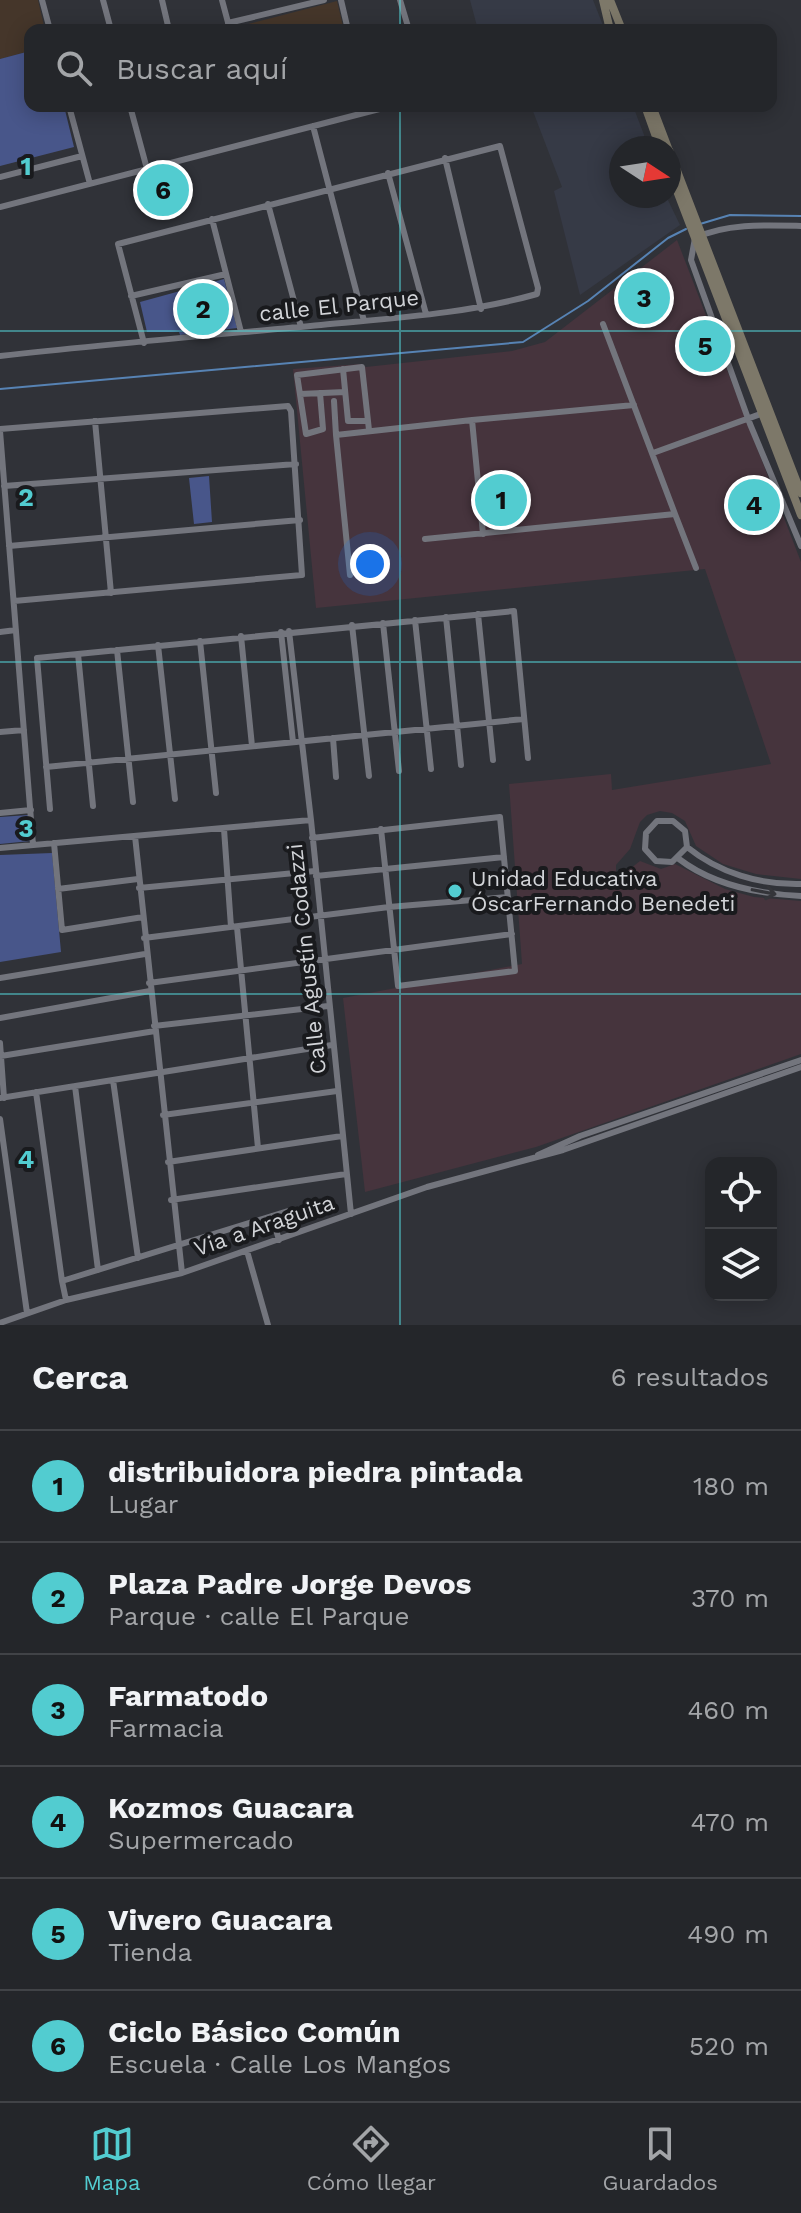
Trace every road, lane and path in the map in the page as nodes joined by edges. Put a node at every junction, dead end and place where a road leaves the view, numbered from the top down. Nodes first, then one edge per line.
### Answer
1 (42, 0) edge
2 (103, 0) edge
3 (162, 0) edge
4 (222, 0) edge
5 (282, 0) edge
6 (324, 0) edge
7 (341, 0) edge
8 (400, 0) edge
9 (606, 0) edge
10 (284, 10) junction
11 (48, 24) edge
12 (109, 24) edge
13 (168, 24) edge
14 (228, 24) edge
15 (236, 24) edge
16 (347, 24) edge
17 (407, 24) edge
18 (609, 24) edge
19 (616, 24) edge
20 (71, 112) edge
21 (131, 112) edge
22 (359, 112) edge
23 (647, 112) edge
24 (654, 112) edge
25 (313, 126) junction
26 (656, 136) edge
27 (664, 136) edge
28 (82, 156) junction
29 (445, 158) junction
30 (147, 169) junction
31 (388, 173) junction
32 (0, 177) edge
33 (90, 184) junction
34 (681, 185) edge
35 (328, 188) junction
36 (681, 197) edge
37 (268, 204) junction
38 (0, 207) edge
39 (212, 219) junction
40 (801, 226) edge
41 (696, 230) junction
42 (226, 274) junction
43 (131, 296) junction
44 (481, 309) junction
45 (426, 314) junction
46 (364, 321) junction
47 (603, 324) dead end
48 (301, 327) junction
49 (241, 332) junction
50 (144, 343) junction
51 (0, 356) edge
52 (343, 369) junction
53 (345, 392) junction
54 (320, 393) junction
55 (300, 394) junction
56 (334, 401) dead end
57 (634, 405) junction
58 (766, 413) junction
59 (748, 418) junction
60 (472, 420) junction
61 (95, 421) junction
62 (368, 421) junction
63 (0, 430) edge
64 (369, 430) junction
65 (336, 435) junction
66 (653, 453) junction
67 (296, 464) junction
68 (100, 481) junction
69 (4, 486) junction
70 (801, 493) edge
71 (800, 507) edge
72 (675, 514) junction
73 (300, 520) junction
74 (4, 526) edge
75 (483, 534) junction
76 (105, 537) junction
77 (425, 539) dead end
78 (9, 546) junction
79 (801, 546) edge
80 (696, 568) dead end
81 (350, 575) dead end
82 (111, 593) junction
83 (14, 601) junction
84 (478, 614) junction
85 (446, 617) junction
86 (415, 620) junction
87 (383, 623) junction
88 (352, 625) junction
89 (16, 630) junction
90 (285, 631) junction
91 (0, 632) edge
92 (241, 636) junction
93 (200, 641) junction
94 (158, 645) junction
95 (117, 650) junction
96 (78, 654) junction
97 (524, 719) junction
98 (489, 723) junction
99 (457, 726) junction
100 (427, 729) junction
101 (24, 730) junction
102 (0, 732) edge
103 (394, 732) junction
104 (364, 735) junction
105 (333, 738) junction
106 (296, 741) junction
107 (252, 746) junction
108 (212, 750) junction
109 (170, 754) junction
110 (528, 758) dead end
111 (128, 759) junction
112 (493, 760) dead end
113 (89, 763) junction
114 (461, 765) dead end
115 (46, 767) junction
116 (431, 769) dead end
117 (399, 771) dead end
118 (369, 776) dead end
119 (336, 777) dead end
120 (216, 793) dead end
121 (175, 799) dead end
122 (133, 802) dead end
123 (93, 806) dead end
124 (50, 809) dead end
125 (31, 810) junction
126 (0, 813) edge
127 (311, 820) junction
128 (224, 829) junction
129 (381, 829) junction
130 (135, 836) junction
131 (312, 838) junction
132 (54, 843) junction
133 (33, 845) junction
134 (687, 847) junction
135 (0, 848) edge
136 (504, 857) junction
137 (679, 859) junction
138 (385, 869) junction
139 (316, 874) junction
140 (228, 881) junction
141 (139, 884) junction
142 (801, 884) edge
143 (58, 889) junction
144 (801, 896) edge
145 (508, 897) junction
146 (389, 907) junction
147 (143, 917) junction
148 (321, 917) junction
149 (234, 927) junction
150 (512, 934) junction
151 (144, 938) junction
152 (393, 948) junction
153 (145, 954) junction
154 (324, 957) junction
155 (241, 970) junction
156 (0, 978) edge
157 (149, 987) junction
158 (328, 1006) junction
159 (245, 1014) junction
160 (0, 1018) edge
161 (154, 1028) junction
162 (0, 1043) edge
163 (332, 1045) junction
164 (1, 1056) edge
165 (249, 1059) junction
166 (801, 1060) edge
167 (801, 1067) edge
168 (159, 1071) junction
169 (113, 1080) junction
170 (75, 1086) junction
171 (337, 1091) junction
172 (36, 1092) junction
173 (2, 1098) edge
174 (254, 1102) junction
175 (163, 1115) junction
176 (0, 1119) edge
177 (1, 1136) edge
178 (342, 1136) junction
179 (258, 1148) junction
180 (538, 1155) junction
181 (168, 1162) junction
182 (346, 1174) junction
183 (3, 1175) edge
184 (171, 1200) junction
185 (288, 1211) dead end
186 (351, 1214) junction
187 (272, 1216) junction
188 (279, 1240) junction
189 (177, 1245) junction
190 (247, 1251) junction
191 (138, 1258) junction
192 (98, 1270) junction
193 (182, 1273) junction
194 (62, 1281) junction
195 (66, 1300) junction
196 (27, 1313) junction
197 (0, 1323) edge
198 (268, 1325) edge

1 - 11 street
2 - 12 street
3 - 13 street
4 - 14 street
5 - 10 street
6 - 10 street
7 - 16 street
8 - 17 street
9 - 18 main road
9 - 19 main road
10 - 15 street
20 - 28 street
21 - 30 street
22 - 25 street
23 - 26 main road
24 - 27 main road
25 - 30 street
25 - 35 street
28 - 32 street
28 - 33 street
29 - 31 street
29 - 44 street
29 - 44 street, calle El Parque
30 - 33 street
31 - 35 street
31 - 45 street
33 - 38 street
34 - 41 main road
35 - 37 street
35 - 46 street
36 - 41 main road
37 - 39 street
37 - 48 street
39 - 42 street
39 - 43 street
40 - 41 street
41 - 58 main road
41 - 59 street
42 - 43 street
42 - 49 street
43 - 50 street
44 - 45 street, calle El Parque
45 - 46 street, calle El Parque
46 - 48 street, calle El Parque
47 - 57 street
48 - 49 street, calle El Parque
49 - 50 street, calle El Parque
50 - 51 street, calle El Parque
52 - 53 street
52 - 55 street
52 - 62 street
53 - 54 street
53 - 62 street
54 - 55 street
54 - 55 street
56 - 65 street
57 - 60 street
57 - 66 street
58 - 59 street
58 - 70 main road
58 - 71 main road
59 - 66 street
59 - 79 street
60 - 64 street
60 - 75 street
61 - 63 street
61 - 67 street
61 - 68 street
62 - 64 street
63 - 69 street
64 - 65 street
65 - 81 street
66 - 72 street
67 - 68 street
67 - 73 street
68 - 69 street
68 - 76 street
69 - 74 street
72 - 75 street
72 - 80 street
73 - 76 street
73 - 82 street
74 - 78 street
75 - 77 street
76 - 78 street
76 - 82 street
78 - 83 street
82 - 83 street
83 - 89 street
84 - 85 street
84 - 97 street
84 - 98 street
85 - 86 street
85 - 99 street
86 - 87 street
86 - 100 street
87 - 88 street
87 - 103 street
88 - 90 street
88 - 104 street
89 - 91 street
89 - 101 street
90 - 92 street
90 - 106 street
92 - 93 street
92 - 107 street
93 - 94 street
93 - 108 street
94 - 95 street
94 - 109 street
95 - 96 street
95 - 111 street
96 - 113 street
96 - 115 street
97 - 98 street
97 - 110 street
98 - 99 street
98 - 112 street
99 - 100 street
99 - 114 street
100 - 103 street
100 - 116 street
101 - 102 street
101 - 125 street
103 - 104 street
103 - 117 street
104 - 105 street
104 - 118 street
105 - 106 street
105 - 119 street
106 - 107 street
106 - 127 street
107 - 108 street
108 - 109 street
108 - 120 street
109 - 111 street
109 - 121 street
111 - 113 street
111 - 122 street
113 - 115 street
113 - 123 street
115 - 124 street
125 - 126 street
125 - 133 street
127 - 128 street, Calle Agustín Codazzi
127 - 131 street, Calle Agustín Codazzi
128 - 130 street, Calle Agustín Codazzi
128 - 140 street
129 - 131 street
129 - 136 street
129 - 138 street
130 - 132 street, Calle Agustín Codazzi
130 - 141 street
131 - 139 street, Calle Agustín Codazzi
132 - 133 street, Calle Agustín Codazzi
132 - 143 street
133 - 135 street, Calle Agustín Codazzi
134 - 137 street
134 - 137 street
134 - 142 street
136 - 138 street
136 - 145 street
137 -> 144 street
138 - 139 street
138 - 146 street
139 - 140 street
139 - 148 street, Calle Agustín Codazzi
140 - 141 street
140 - 149 street
141 - 143 street
141 - 147 street
143 - 147 street
145 - 146 street
145 - 150 street
146 - 148 street
146 - 152 street
147 - 151 street
148 - 149 street
148 - 154 street, Calle Agustín Codazzi
149 - 151 street
149 - 155 street
150 - 152 street
150 - 152 street
151 - 153 street
152 - 154 street
153 - 156 street
153 - 157 street
154 - 155 street
154 - 158 street, Calle Agustín Codazzi
155 - 157 street
155 - 159 street
157 - 160 street
157 - 161 street
158 - 159 street
158 - 163 street, Calle Agustín Codazzi
159 - 161 street
159 - 165 street
161 - 164 street
161 - 168 street
162 - 164 street
163 - 165 street
163 - 171 street, Calle Agustín Codazzi
164 - 173 street
165 - 168 street
165 - 174 street
166 - 180 street, Via a Araguita
167 - 180 street, Via a Araguita
168 - 169 street
168 - 175 street
169 - 170 street
169 - 191 street
170 - 172 street
170 - 192 street
171 - 174 street
171 - 178 street, Calle Agustín Codazzi
172 - 173 street
172 - 194 street
174 - 175 street
174 - 179 street
175 - 181 street
176 - 177 street
177 - 183 street
178 - 179 street
178 - 182 street, Calle Agustín Codazzi
179 - 181 street
180 - 186 street, Via a Araguita
181 - 184 street
182 - 184 street
182 - 186 street, Calle Agustín Codazzi
183 - 196 street
184 - 189 street
185 - 187 street
186 - 188 street, Via a Araguita
187 - 188 street
187 - 189 street
188 - 190 street, Via a Araguita
189 - 191 street
189 - 193 street
190 - 193 street, Via a Araguita
190 - 198 street
191 - 192 street
192 - 194 street
193 - 195 street, Via a Araguita
194 - 195 street
195 - 196 street, Via a Araguita
196 - 197 street, Via a Araguita

